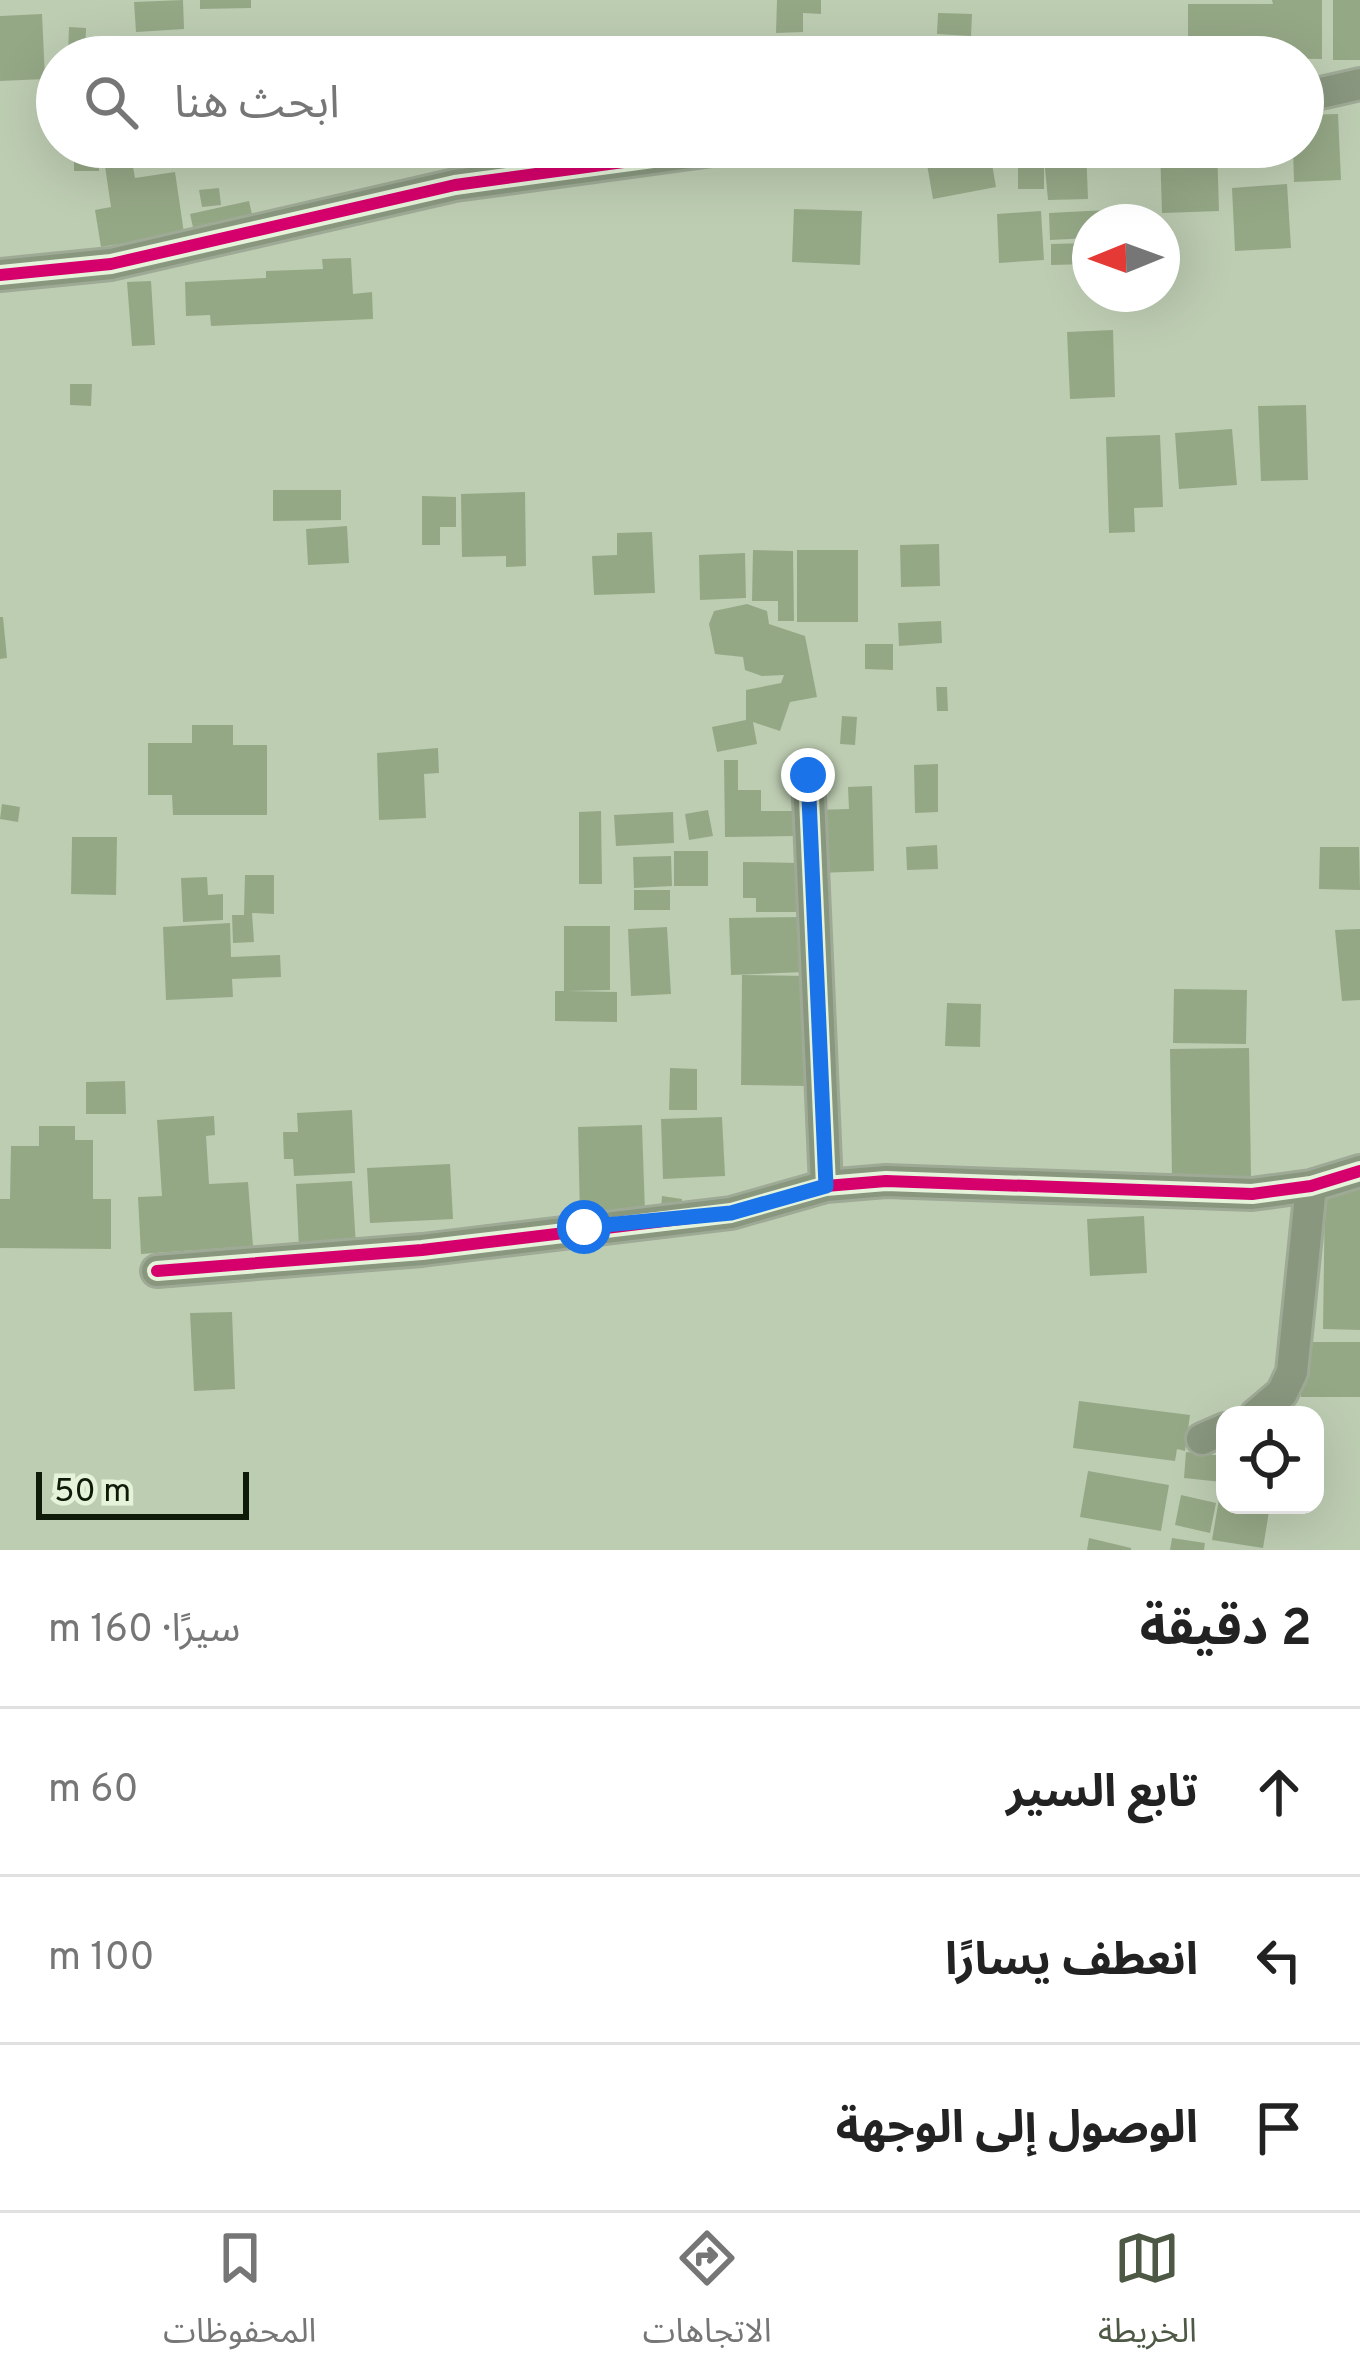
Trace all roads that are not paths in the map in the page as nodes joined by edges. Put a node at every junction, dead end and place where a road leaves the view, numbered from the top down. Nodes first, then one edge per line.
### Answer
1 (1360, 84) edge
2 (1324, 92) edge
3 (580, 168) edge
4 (0, 275) edge
5 (808, 775) dead end
6 (1360, 1171) edge
7 (826, 1186) junction
8 (1311, 1186) junction
9 (157, 1271) dead end
10 (1267, 1406) edge

1 - 2 street
3 - 4 street
5 - 7 street
6 - 8 street
7 - 8 street
7 - 9 street
8 - 10 street

